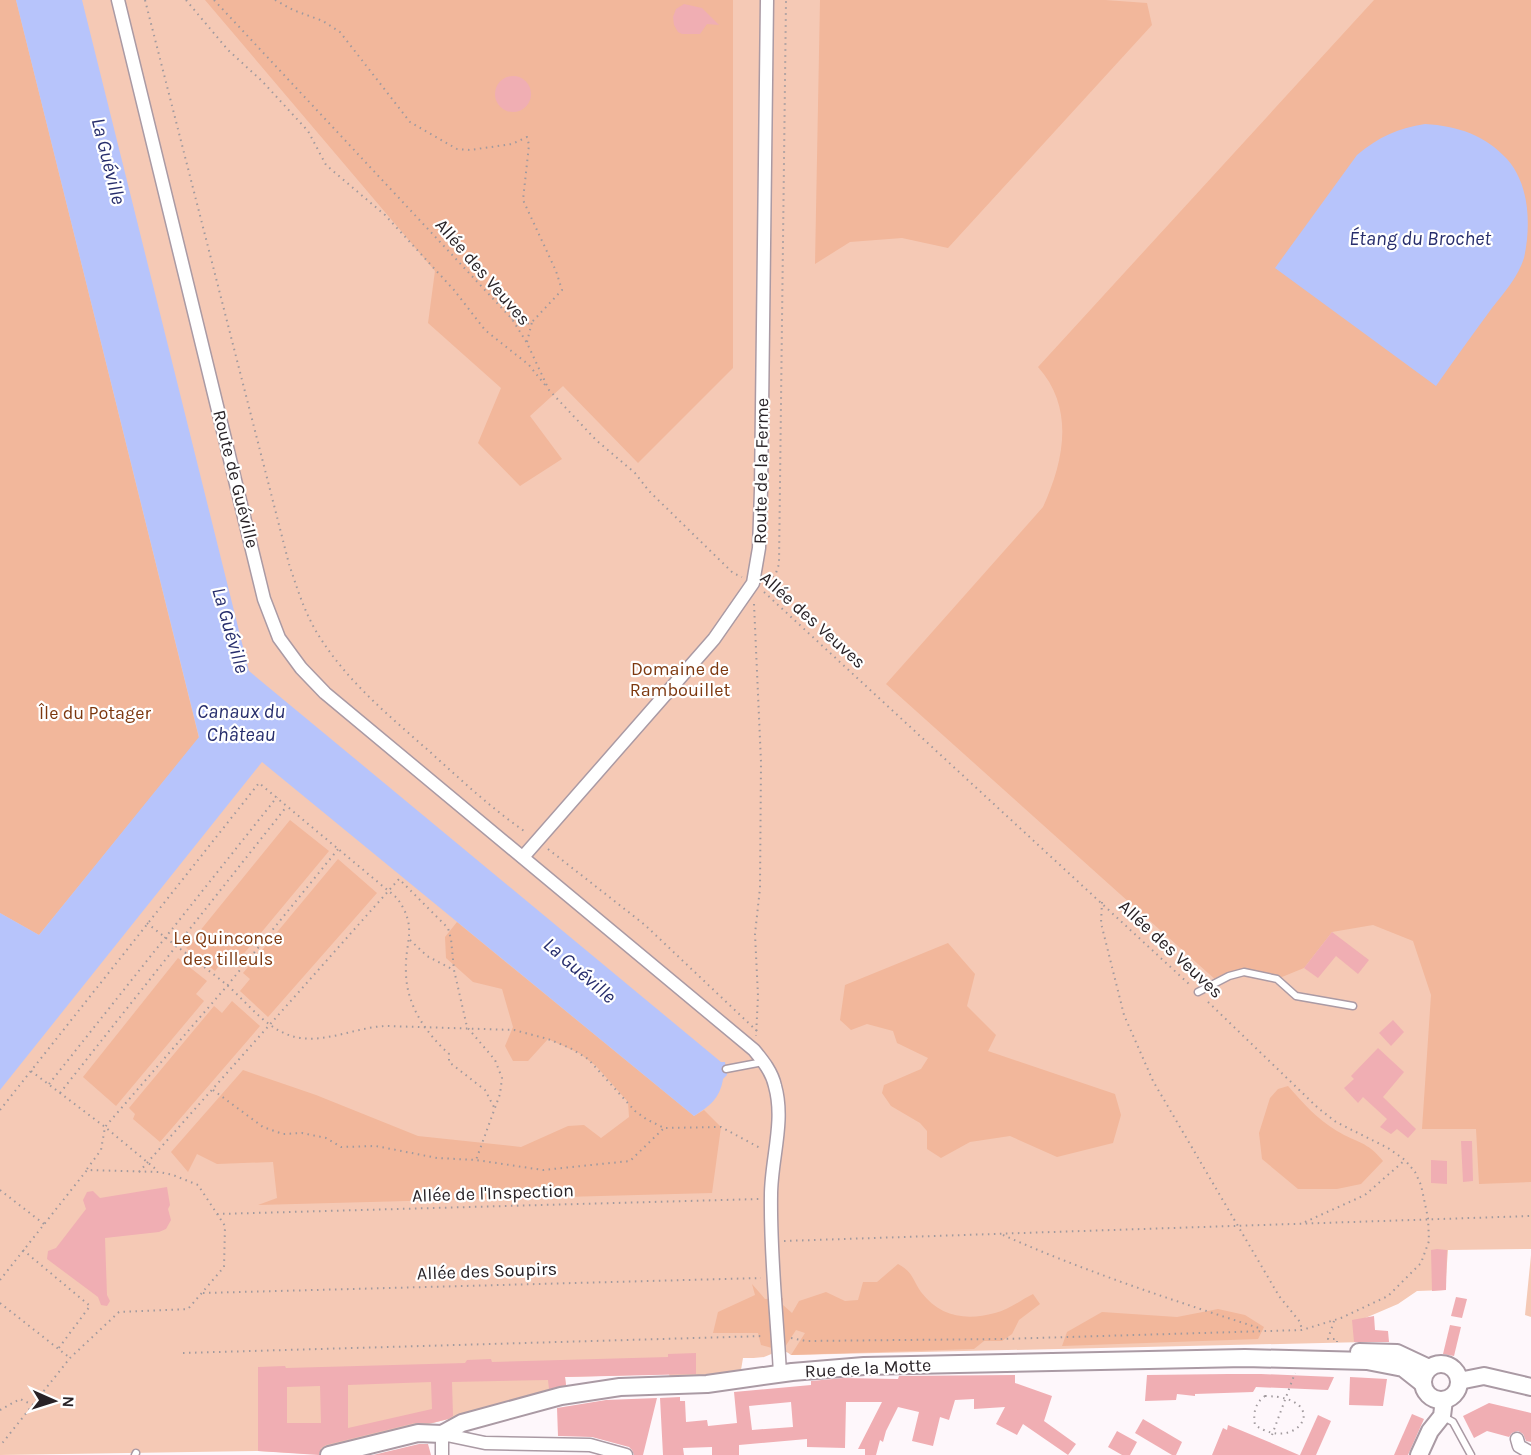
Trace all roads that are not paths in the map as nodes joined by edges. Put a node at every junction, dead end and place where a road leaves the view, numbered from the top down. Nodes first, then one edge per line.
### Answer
1 (118, 0) edge
2 (766, 0) edge
3 (523, 857) junction
4 (1198, 992) road end
5 (1353, 1006) dead end
6 (763, 1062) junction
7 (726, 1069) dead end
8 (780, 1374) junction
9 (1426, 1375) junction
10 (1460, 1381) junction
11 (1531, 1387) edge
12 (1443, 1408) junction
13 (442, 1434) junction
14 (1517, 1439) dead end
15 (1531, 1453) edge
16 (329, 1455) edge
17 (442, 1455) edge
18 (627, 1455) edge
19 (1419, 1455) edge
20 (1471, 1455) edge

1 - 3 street, Route de Guéville
2 - 3 street, Route de la Ferme
3 - 6 street, Route de Guéville
4 - 5 lane
6 - 7 lane
6 - 8 street, Route de Guéville
8 - 9 street, Rue de la Motte
8 - 13 street, Rue de la Motte
9 - 10 street
9 - 12 street
10 - 11 street
10 - 12 street
12 - 19 street
12 - 20 lane
13 - 16 street
13 - 17 street
13 - 18 street
14 - 15 street

